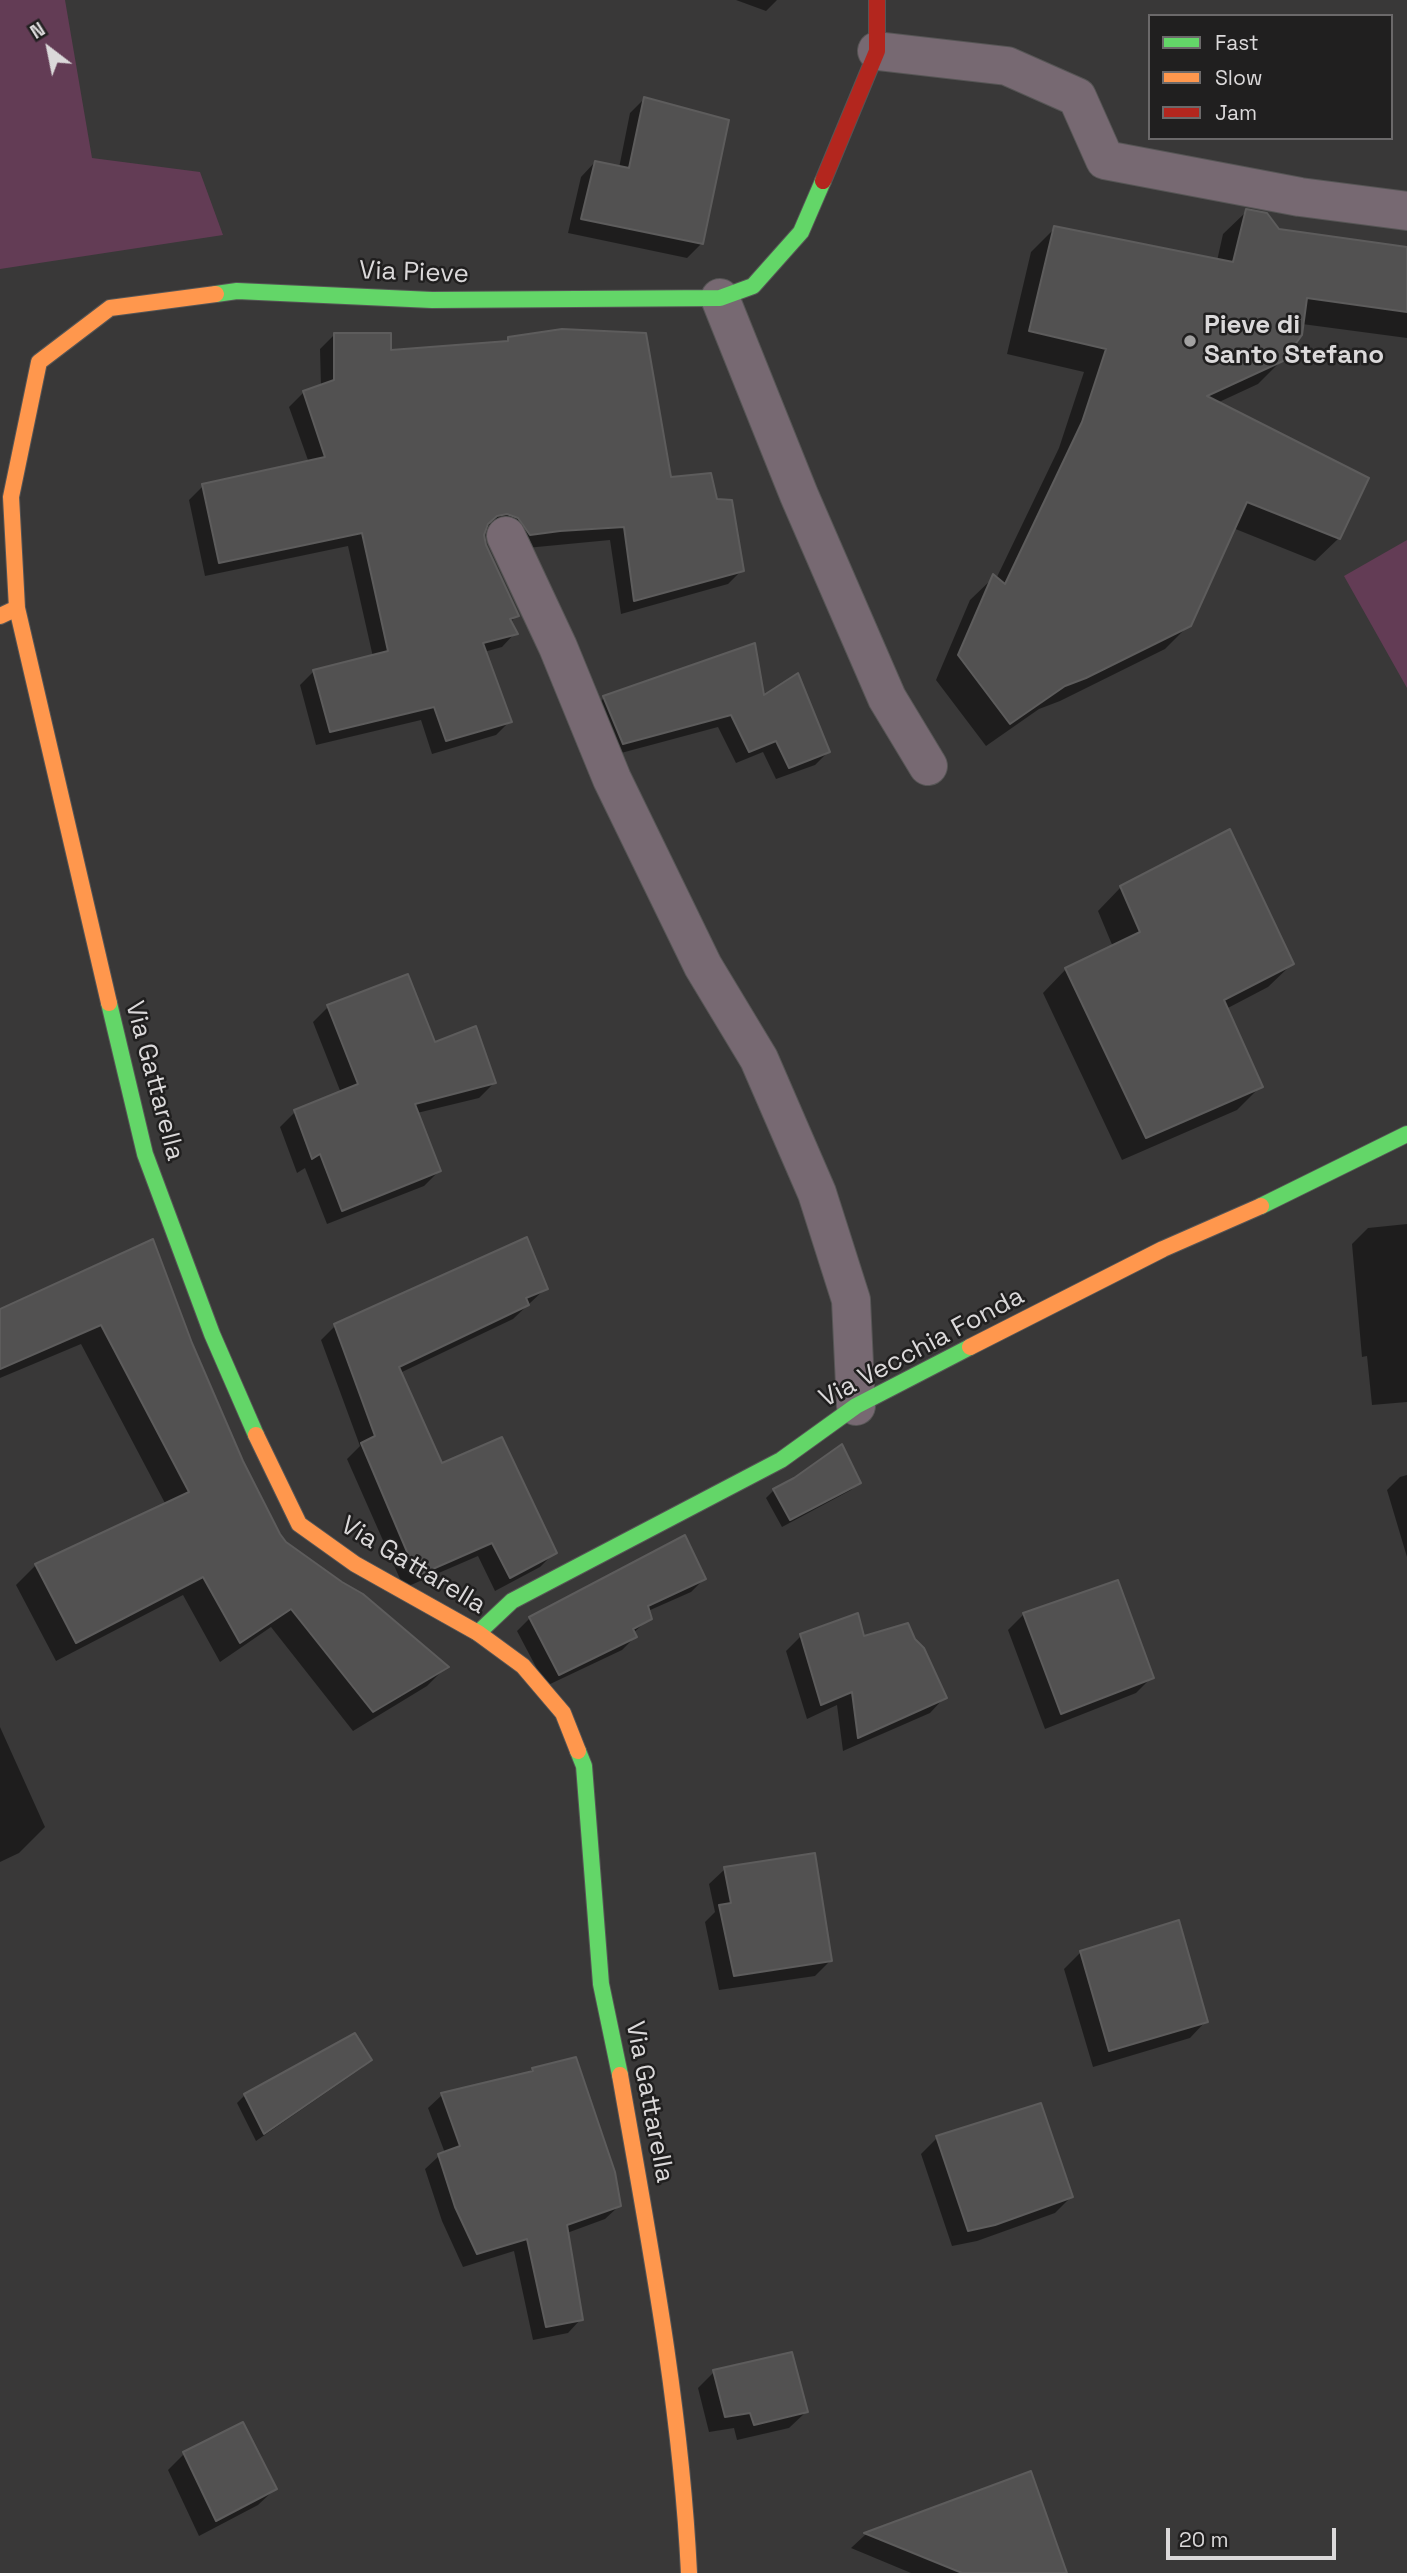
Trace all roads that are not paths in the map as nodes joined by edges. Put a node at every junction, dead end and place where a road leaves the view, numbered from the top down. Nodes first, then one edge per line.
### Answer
1 (877, 0) edge
2 (877, 51) junction
3 (1407, 211) edge
4 (720, 298) junction
5 (506, 537) dead end
6 (17, 608) junction
7 (0, 616) edge
8 (928, 766) dead end
9 (1407, 1134) edge
10 (856, 1406) junction
11 (478, 1633) junction
12 (689, 2573) edge

1 - 2 street, Via Pieve
2 - 3 street
2 - 4 street, Via Pieve
4 - 6 street, Via Pieve
4 - 8 street
5 - 10 street
6 - 7 street
6 - 11 street, Via Gattarella
9 - 10 street, Via Vecchia Fonda
10 - 11 street, Via Vecchia Fonda
11 - 12 street, Via Gattarella

